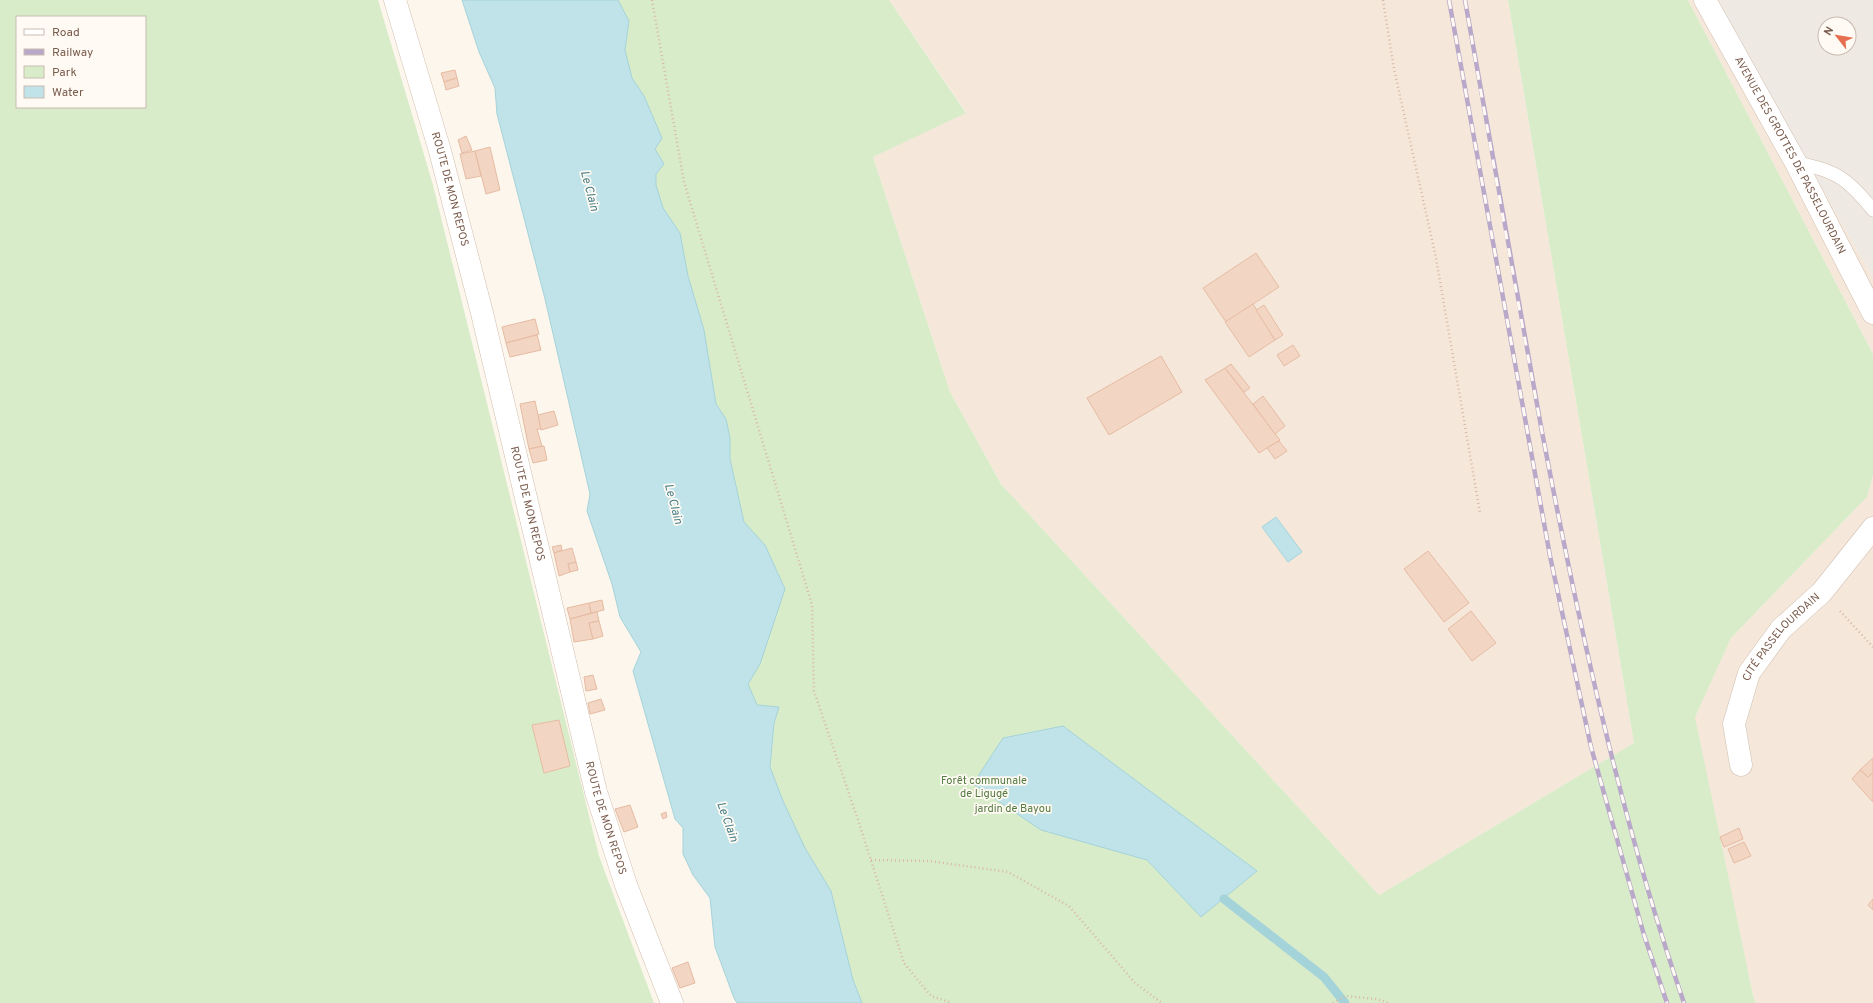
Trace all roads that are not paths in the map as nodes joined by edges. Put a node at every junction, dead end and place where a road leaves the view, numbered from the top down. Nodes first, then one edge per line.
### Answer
1 (395, 0) edge
2 (1705, 0) edge
3 (1796, 163) junction
4 (1873, 210) edge
5 (1873, 313) edge
6 (1873, 528) edge
7 (1741, 765) dead end
8 (672, 1003) edge

1 - 8 street, ROUTE DE MON REPOS
2 - 3 street, AVENUE DES GROTTES DE PASSELOURDAIN
3 - 4 lane
3 - 5 street, AVENUE DES GROTTES DE PASSELOURDAIN
6 - 7 street, CITÉ PASSELOURDAIN

